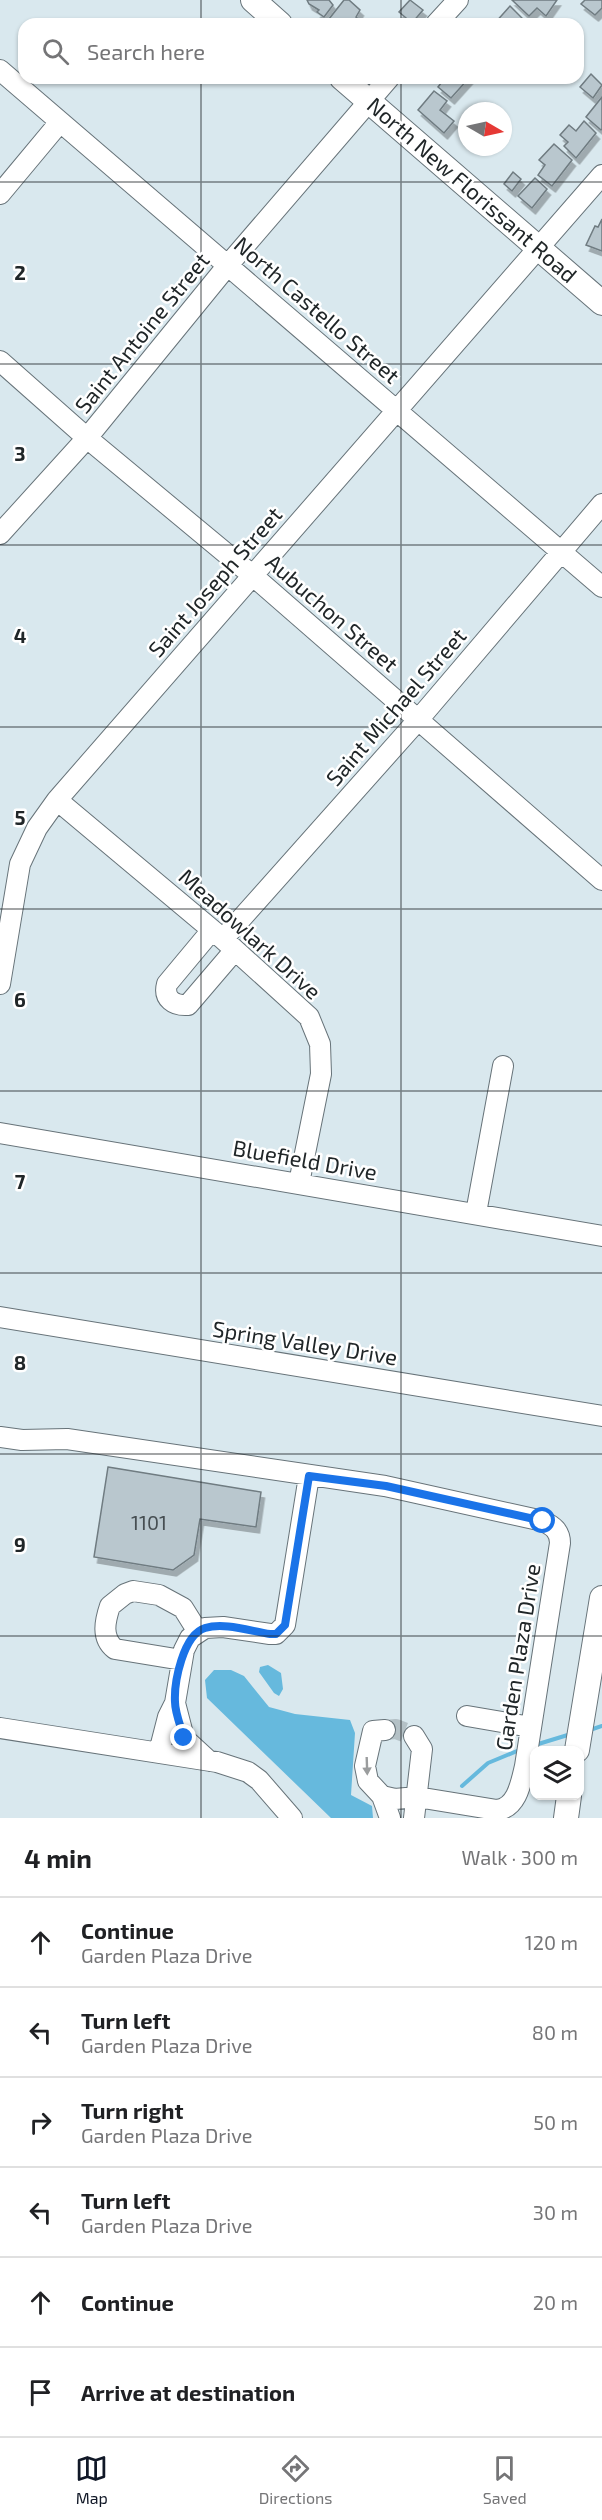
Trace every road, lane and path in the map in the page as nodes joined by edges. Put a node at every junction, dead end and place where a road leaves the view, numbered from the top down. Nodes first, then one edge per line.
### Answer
1 (253, 0) edge
2 (458, 0) edge
3 (273, 18) edge
4 (442, 18) edge
5 (0, 70) edge
6 (349, 84) edge
7 (383, 84) edge
8 (368, 101) junction
9 (60, 122) junction
10 (602, 175) edge
11 (0, 194) edge
12 (539, 248) junction
13 (228, 265) junction
14 (602, 303) edge
15 (0, 361) edge
16 (397, 411) junction
17 (87, 438) junction
18 (602, 504) edge
19 (0, 534) edge
20 (561, 552) junction
21 (252, 575) junction
22 (602, 587) edge
23 (418, 720) junction
24 (57, 800) junction
25 (602, 880) edge
26 (223, 940) junction
27 (0, 984) edge
28 (503, 1066) dead end
29 (0, 1133) edge
30 (299, 1183) junction
31 (476, 1213) junction
32 (602, 1236) edge
33 (0, 1317) edge
34 (602, 1416) edge
35 (0, 1437) edge
36 (309, 1476) junction
37 (602, 1598) edge
38 (198, 1632) junction
39 (182, 1660) junction
40 (175, 1702) junction
41 (467, 1716) dead end
42 (0, 1728) edge
43 (379, 1730) dead end
44 (530, 1732) junction
45 (414, 1736) dead end
46 (577, 1746) edge
47 (159, 1752) junction
48 (209, 1761) junction
49 (382, 1796) junction
50 (417, 1797) junction
51 (568, 1800) edge
52 (292, 1818) edge
53 (390, 1818) edge
54 (414, 1818) edge
55 (566, 1818) edge

1 - 3 main road
2 - 4 street
5 - 9 street, North Castello Street
6 - 8 main road, North New Florissant Road
7 - 8 street, Saint Antoine Street
8 - 12 main road, North New Florissant Road
8 - 13 street, Saint Antoine Street
9 - 11 street
9 - 13 street, North Castello Street
10 - 12 street, Saint Joseph Street
12 - 14 main road, North New Florissant Road
12 - 16 street, Saint Joseph Street
13 - 16 street, North Castello Street
13 - 17 street, Saint Antoine Street
15 - 17 street, Aubuchon Street
16 - 20 street, North Castello Street
16 - 21 street, Saint Joseph Street
17 - 19 street, Saint Antoine Street
17 - 21 street, Aubuchon Street
18 - 20 street, Saint Michael Street
20 - 22 street, North Castello Street
20 - 23 street, Saint Michael Street
21 - 23 street, Aubuchon Street
21 - 24 street, Saint Joseph Street
23 - 25 street, Aubuchon Street
23 - 26 street, Saint Michael Street
24 - 26 street, Meadowlark Drive
24 - 27 street, Saint Joseph Street
26 - 30 street, Meadowlark Drive
28 - 31 street
29 - 30 street, Bluefield Drive
30 - 31 street, Bluefield Drive
31 - 32 street, Bluefield Drive
33 - 34 street, Spring Valley Drive
35 - 36 street, Garden Plaza Drive
36 - 38 street
36 - 44 street, Garden Plaza Drive
37 - 46 main road
38 - 39 street
38 - 39 street
39 - 40 street
40 - 47 street
40 - 48 street
41 - 44 street
42 - 47 street
43 -> 49 street
44 - 50 street, Garden Plaza Drive
45 - 50 street
47 - 48 street
48 - 52 street
49 - 50 street
49 - 53 street
50 - 54 street
51 - 55 main road

